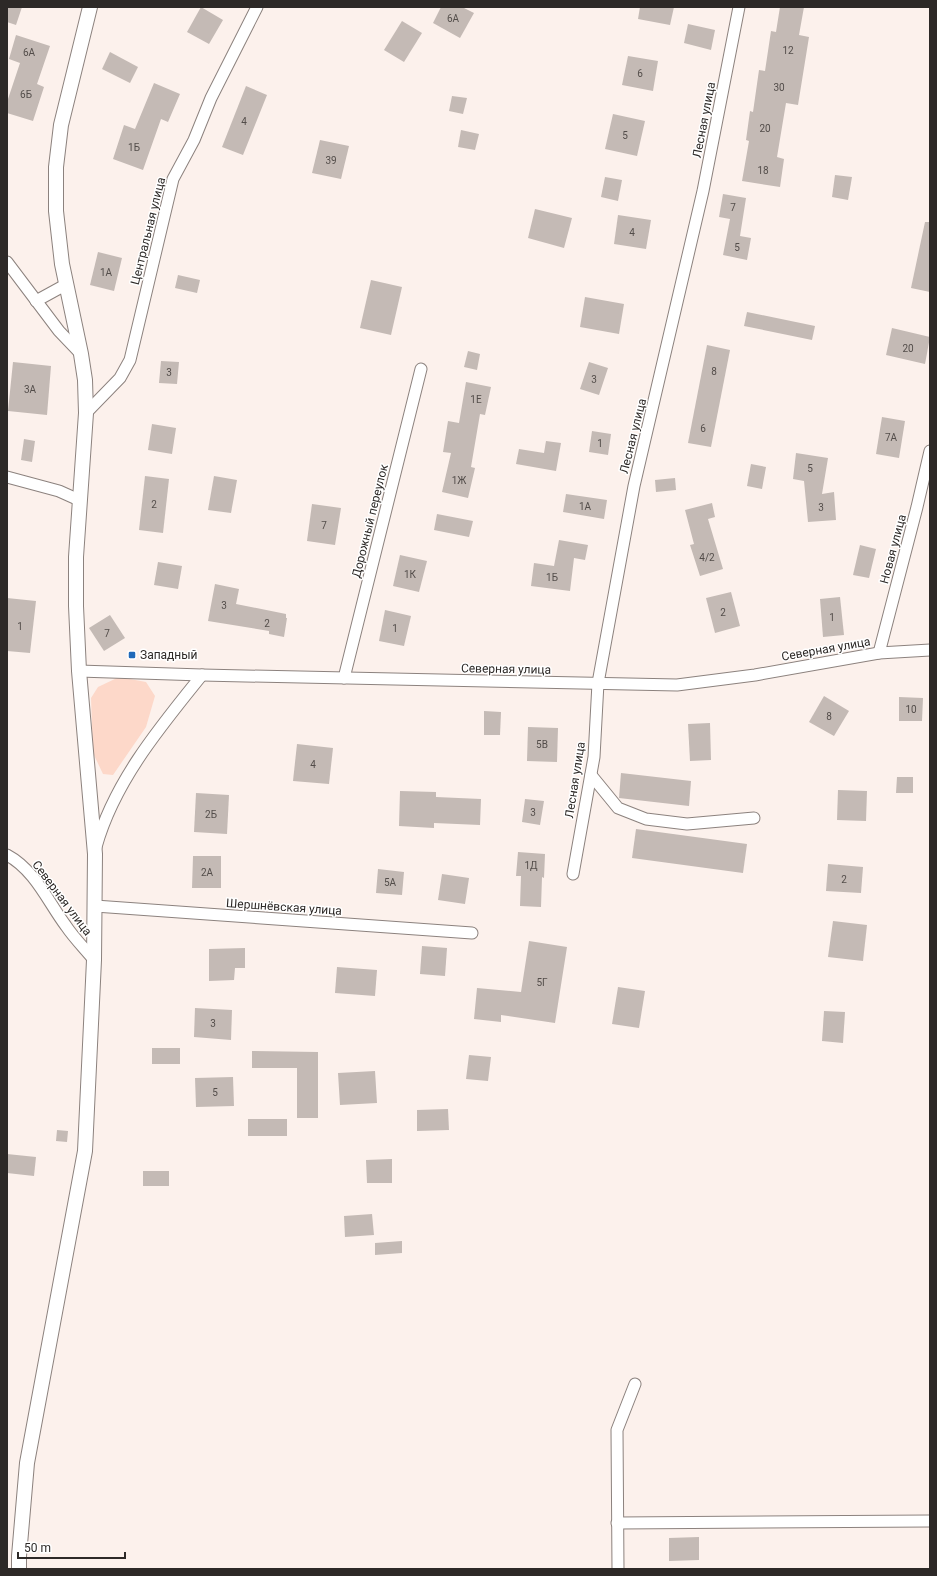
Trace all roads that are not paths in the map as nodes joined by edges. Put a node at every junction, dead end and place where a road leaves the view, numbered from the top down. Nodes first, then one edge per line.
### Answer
1 (90, 7) edge
2 (257, 7) edge
3 (740, 7) edge
4 (7, 262) edge
5 (66, 284) junction
6 (36, 300) junction
7 (81, 354) junction
8 (421, 369) dead end
9 (86, 413) junction
10 (930, 451) edge
11 (7, 477) edge
12 (79, 500) junction
13 (930, 650) edge
14 (879, 653) junction
15 (79, 671) junction
16 (202, 675) junction
17 (344, 678) junction
18 (598, 683) junction
19 (590, 775) junction
20 (754, 818) dead end
21 (94, 854) junction
22 (7, 855) edge
23 (573, 874) dead end
24 (95, 906) junction
25 (472, 933) dead end
26 (94, 960) junction
27 (635, 1384) dead end
28 (930, 1521) edge
29 (617, 1523) junction
30 (19, 1569) edge
31 (618, 1569) edge

1 - 5 street
2 - 9 street, Центральная улица
3 - 18 street, Лесная улица
4 - 6 street
5 - 6 street
5 - 7 street
6 - 7 street
7 - 9 street
8 - 17 street, Дорожный переулок
9 - 12 street
10 - 14 street, Новая улица
11 - 12 street
12 - 15 street
13 - 14 street, Северная улица
14 - 18 street, Северная улица
15 - 16 street, Северная улица
15 - 21 street
16 - 17 street, Северная улица
16 - 21 street
17 - 18 street, Северная улица
18 - 19 street, Лесная улица
19 - 20 street
19 - 23 street, Лесная улица
21 - 24 street
22 - 26 street, Северная улица
24 - 25 street, Шершнёвская улица
24 - 26 street
26 - 30 street
27 - 29 street
28 - 29 street
29 - 31 street

